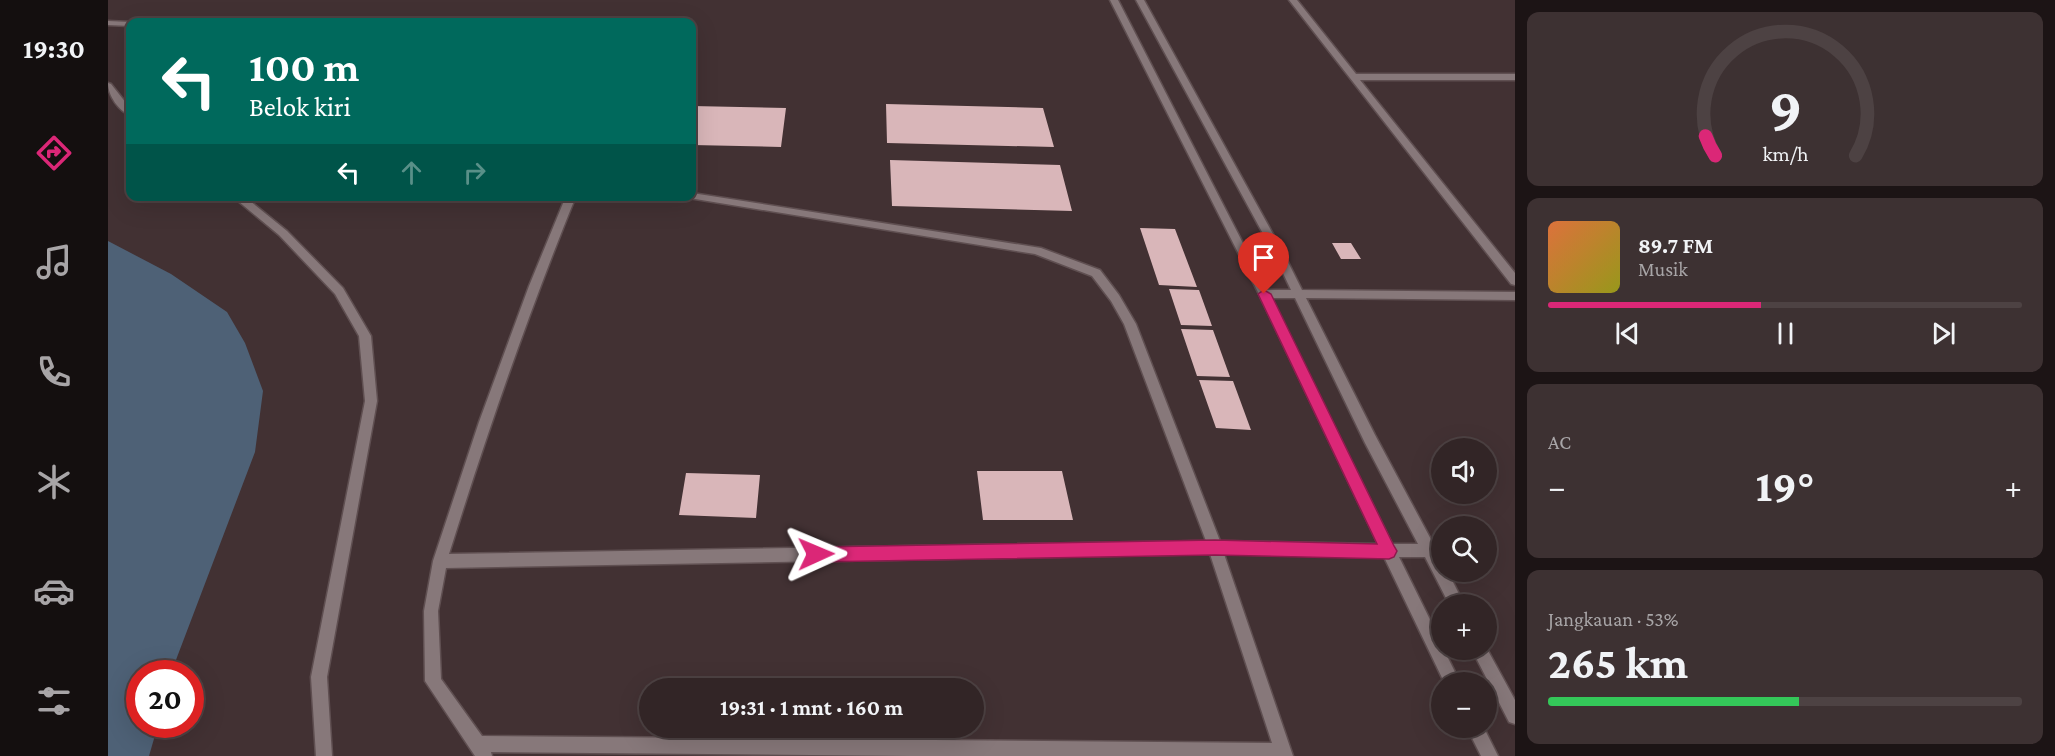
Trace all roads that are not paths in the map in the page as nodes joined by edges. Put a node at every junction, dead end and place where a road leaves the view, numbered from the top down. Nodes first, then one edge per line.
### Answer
1 (1114, 0) edge
2 (1140, 0) edge
3 (1293, 0) edge
4 (108, 23) edge
5 (126, 24) edge
6 (1354, 77) junction
7 (1515, 77) edge
8 (108, 86) edge
9 (126, 109) edge
10 (696, 197) edge
11 (243, 201) edge
12 (569, 201) edge
13 (1515, 281) edge
14 (1264, 294) junction
15 (1300, 295) junction
16 (1515, 296) edge
17 (1215, 547) junction
18 (1389, 551) junction
19 (1429, 551) junction
20 (440, 561) junction
21 (1452, 594) edge
22 (1485, 660) edge
23 (1447, 672) edge
24 (1515, 716) edge
25 (1480, 738) edge
26 (481, 750) edge
27 (1284, 754) edge
28 (324, 756) edge
29 (1490, 756) edge

1 - 14 lane
2 - 15 lane
3 - 6 lane
4 - 5 lane
6 - 7 lane
6 - 13 lane
8 - 9 lane
10 - 17 lane
11 - 28 lane
12 - 20 lane
14 - 15 lane
14 - 18 lane
15 - 16 lane
15 - 19 lane
17 - 18 lane
17 - 20 lane
17 - 27 lane
18 - 19 lane
18 - 23 lane
19 - 21 lane
20 - 26 lane
22 - 24 lane
25 - 29 lane
26 - 27 lane

